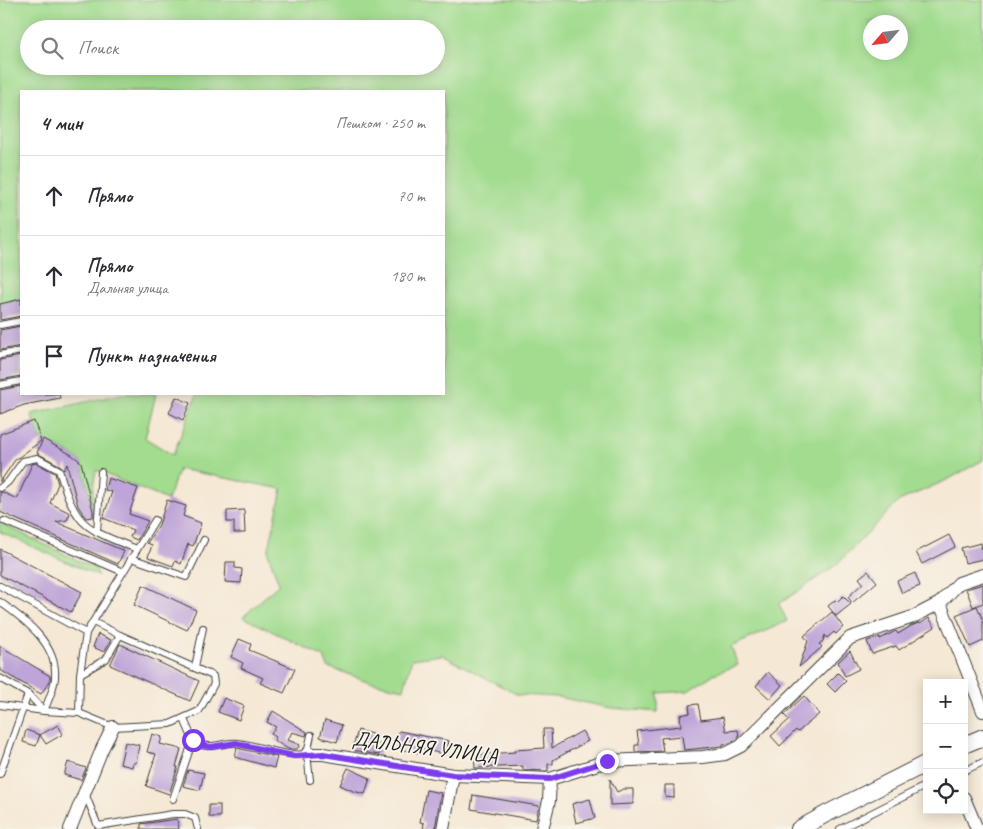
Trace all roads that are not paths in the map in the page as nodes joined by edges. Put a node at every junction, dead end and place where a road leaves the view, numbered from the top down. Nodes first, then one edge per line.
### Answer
1 (20, 321) edge
2 (0, 325) edge
3 (20, 351) edge
4 (0, 355) edge
5 (20, 381) edge
6 (0, 385) edge
7 (101, 472) dead end
8 (0, 488) edge
9 (155, 520) dead end
10 (4, 521) dead end
11 (97, 532) junction
12 (204, 540) dead end
13 (137, 549) junction
14 (132, 558) junction
15 (123, 572) junction
16 (983, 575) edge
17 (0, 586) edge
18 (0, 602) edge
19 (940, 603) junction
20 (92, 622) junction
21 (203, 628) dead end
22 (86, 633) junction
23 (120, 634) junction
24 (195, 667) junction
25 (80, 674) junction
26 (0, 678) edge
27 (28, 694) junction
28 (0, 705) edge
29 (23, 708) junction
30 (44, 711) junction
31 (983, 711) edge
32 (79, 713) junction
33 (184, 719) junction
34 (113, 727) junction
35 (311, 734) dead end
36 (983, 737) edge
37 (193, 740) junction
38 (968, 743) edge
39 (307, 754) junction
40 (983, 762) edge
41 (923, 765) edge
42 (968, 769) edge
43 (0, 774) edge
44 (453, 775) junction
45 (550, 779) junction
46 (310, 780) dead end
47 (923, 787) edge
48 (85, 792) junction
49 (173, 799) dead end
50 (968, 808) edge
51 (70, 829) edge
52 (198, 829) edge
53 (443, 829) edge
54 (542, 829) edge
55 (800, 829) edge
56 (840, 829) edge
57 (977, 829) edge

1 - 2 lane
3 - 4 lane
5 - 6 lane
7 - 11 lane
8 - 11 lane
9 - 13 lane
10 - 15 lane
11 - 13 lane
12 - 14 lane
13 - 14 lane
14 - 15 lane
15 - 20 lane
16 - 19 street, ДАЛЬНЯЯ УЛИЦА
17 - 22 lane
18 - 30 lane
19 - 31 street
19 - 45 street, ДАЛЬНЯЯ УЛИЦА
20 - 22 lane
20 - 23 lane
21 - 24 lane
22 - 25 lane
23 - 24 lane
23 - 25 lane
24 - 33 lane
25 - 32 lane
26 - 27 lane
27 - 29 lane
27 - 30 lane
28 - 29 lane
29 - 30 lane
29 - 43 lane
30 - 32 lane
32 - 34 lane
33 - 34 lane
33 - 37 lane
34 - 48 street
35 - 39 lane
36 - 38 street
37 - 39 lane
37 - 49 lane
39 - 44 street, ДАЛЬНЯЯ УЛИЦА
39 - 46 lane
40 - 42 lane
41 - 55 street
44 - 45 street, ДАЛЬНЯЯ УЛИЦА
44 - 53 street
45 - 54 street
47 - 56 lane
48 - 51 street
48 - 52 lane
50 - 57 street

